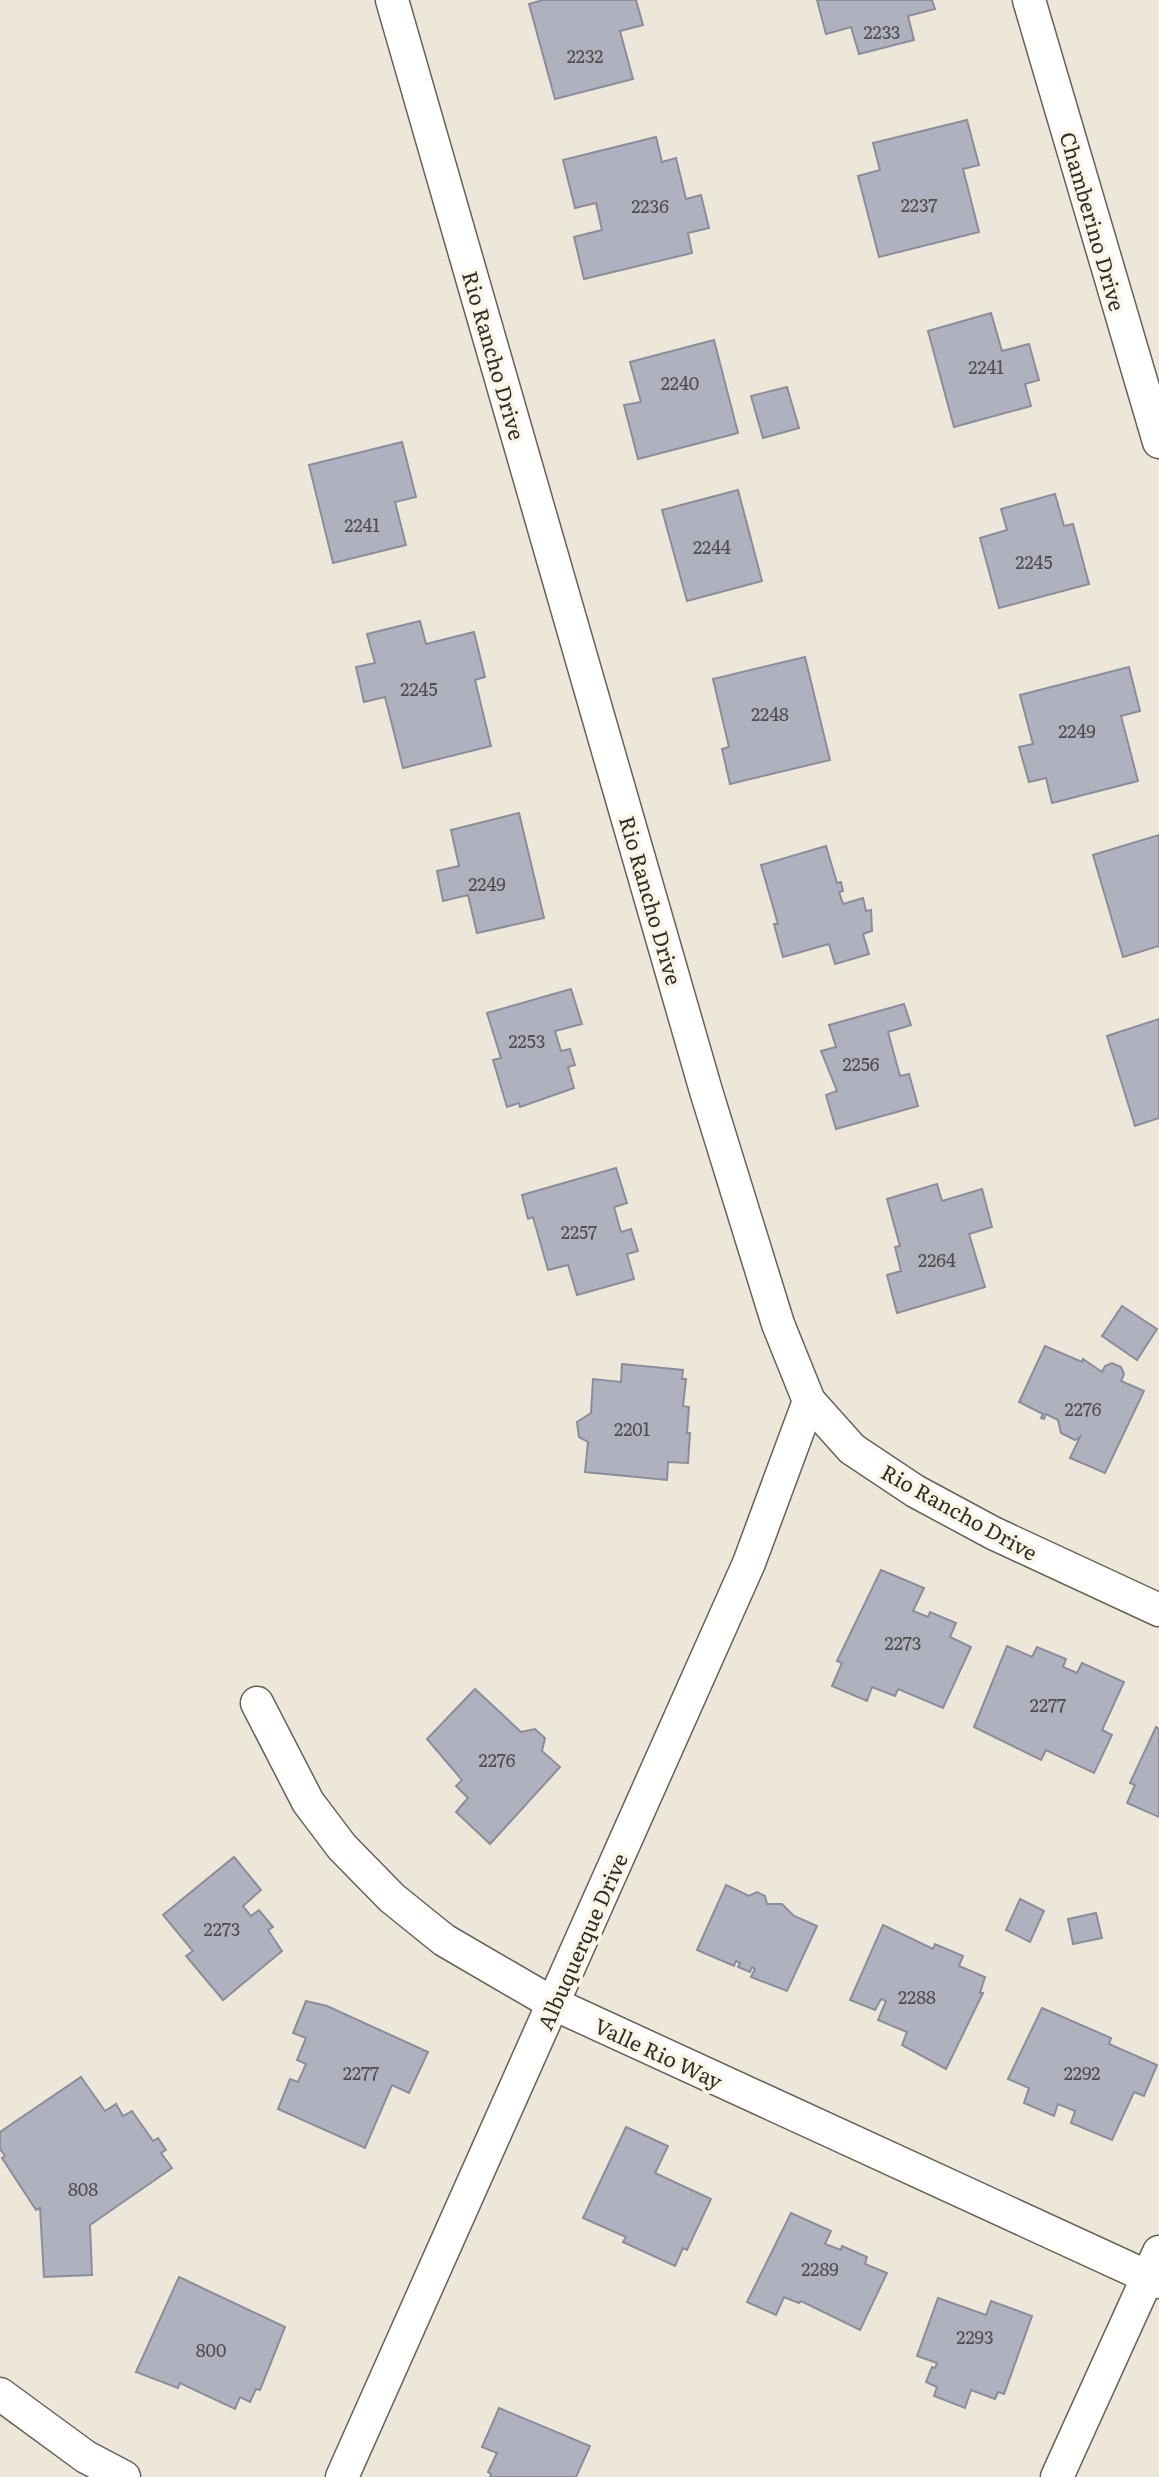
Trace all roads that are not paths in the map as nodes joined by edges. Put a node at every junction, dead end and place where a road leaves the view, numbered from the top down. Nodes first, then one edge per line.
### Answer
1 (392, 0) edge
2 (1029, 0) edge
3 (1159, 442) edge
4 (809, 1401) junction
5 (1159, 1610) edge
6 (257, 1703) dead end
7 (554, 2004) junction
8 (1155, 2270) edge
9 (0, 2394) edge
10 (124, 2477) edge
11 (342, 2477) edge
12 (1057, 2477) edge

1 - 4 street, Rio Rancho Drive
2 - 3 street, Chamberino Drive
4 - 5 street, Rio Rancho Drive
4 - 7 street, Albuquerque Drive
6 - 7 street, Valle Rio Way
7 - 8 street, Valle Rio Way
7 - 11 street, Albuquerque Drive
8 - 12 street
9 - 10 street

